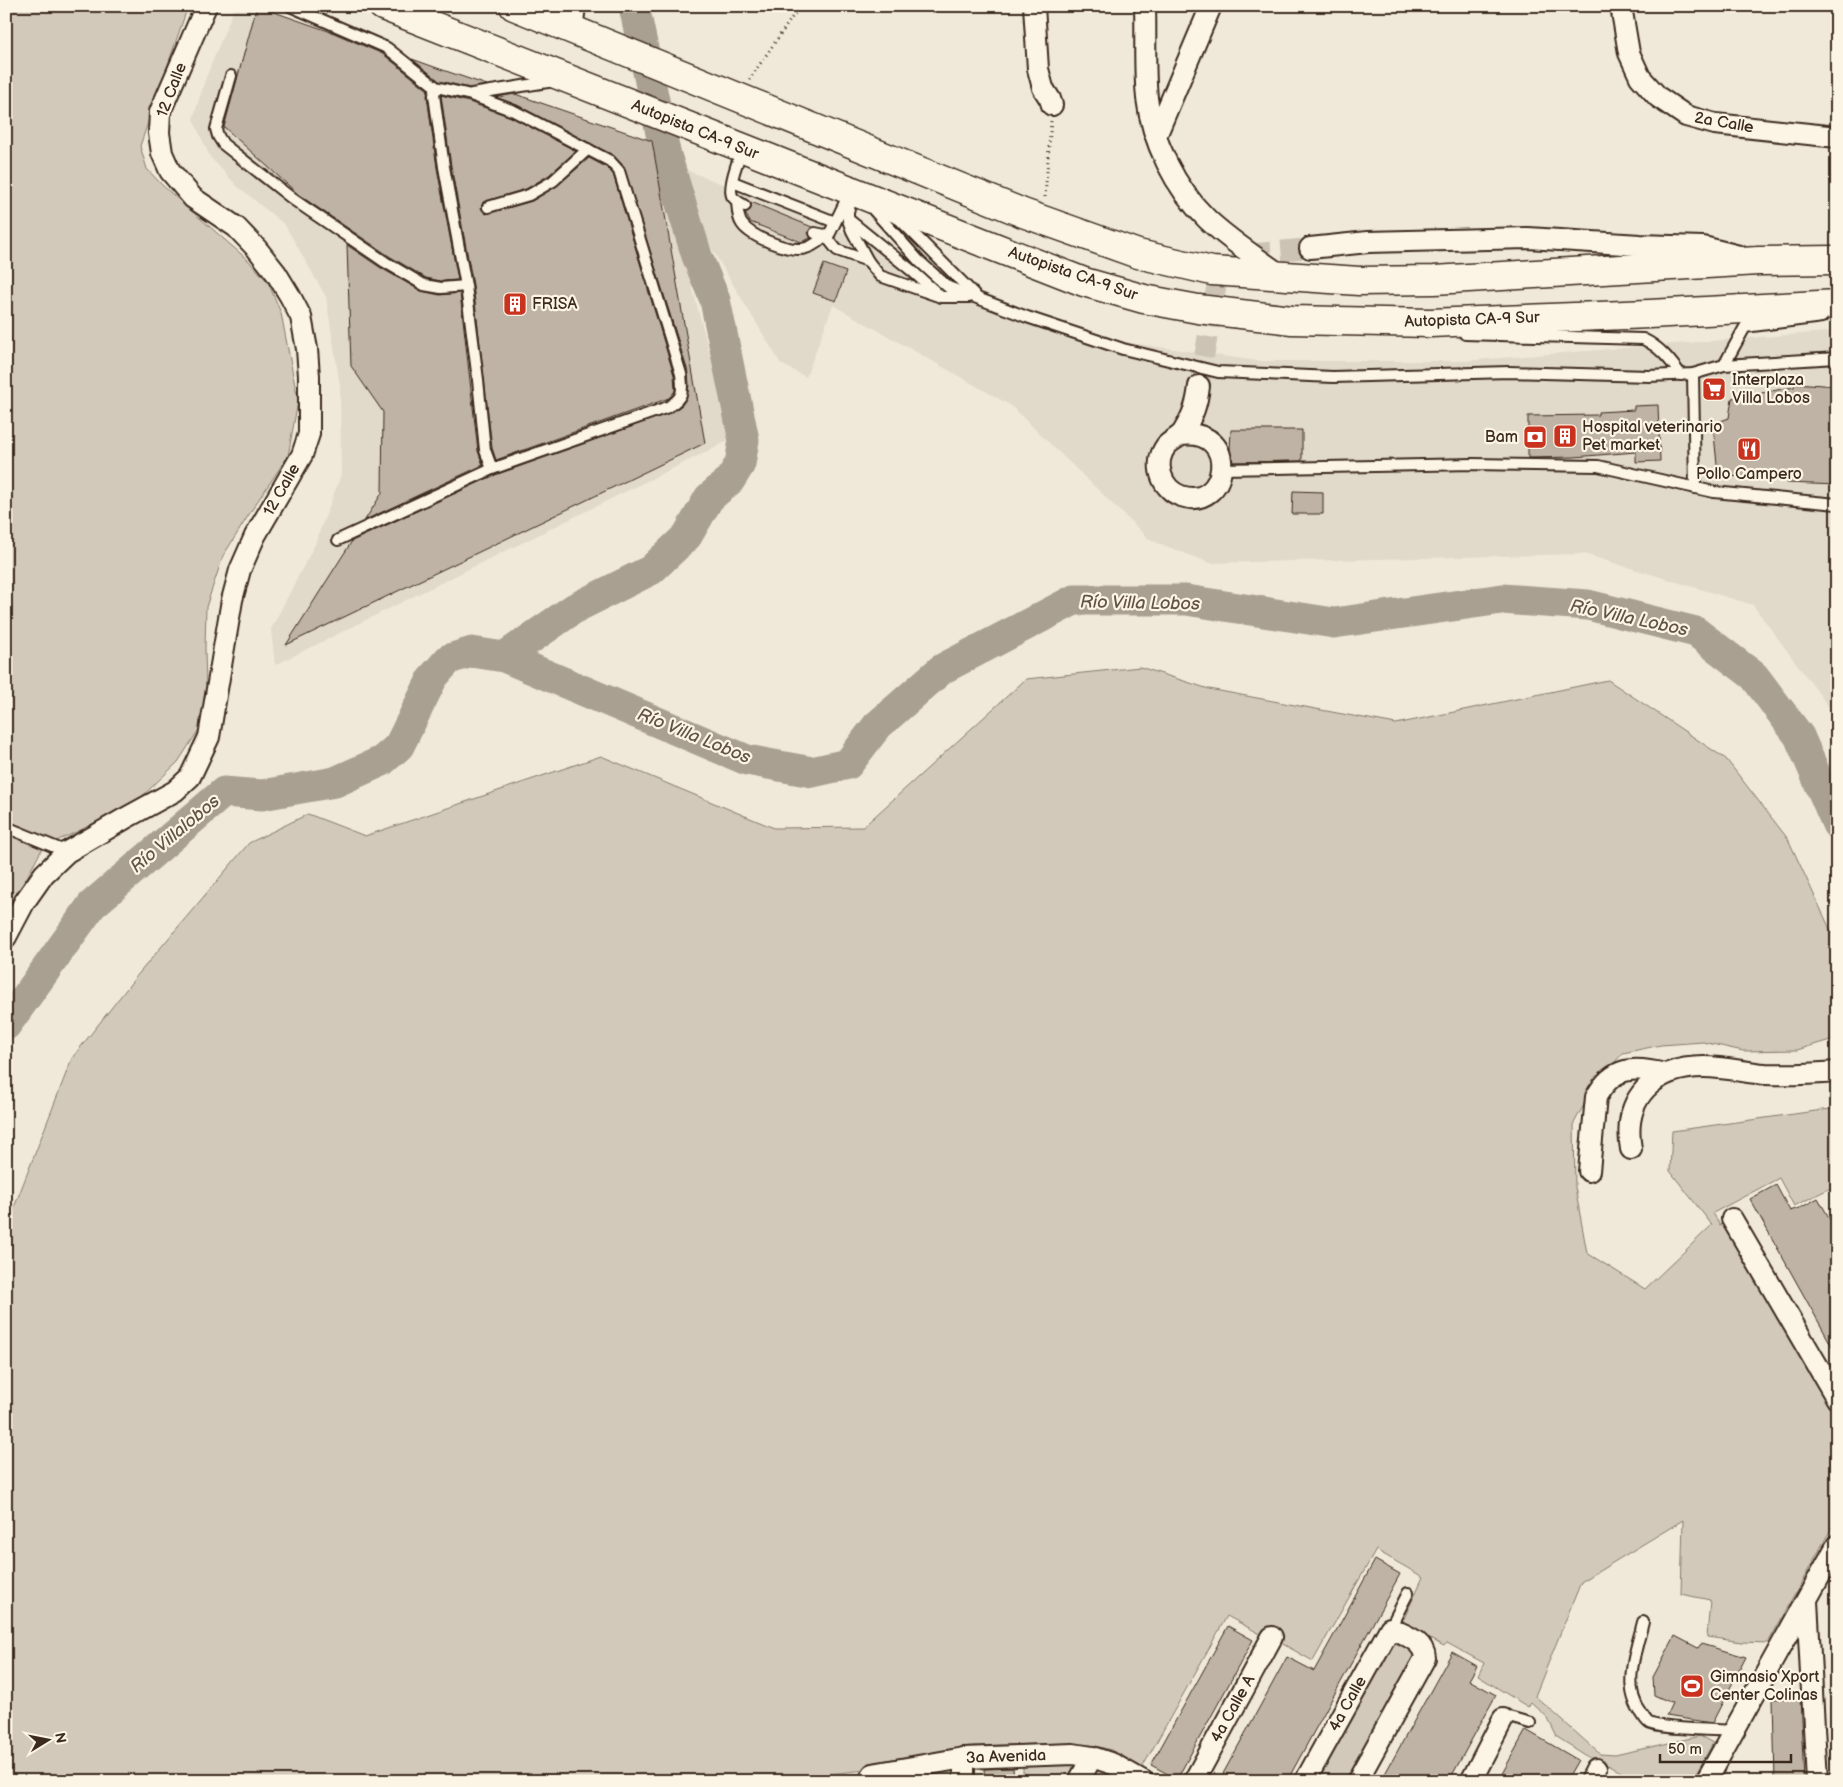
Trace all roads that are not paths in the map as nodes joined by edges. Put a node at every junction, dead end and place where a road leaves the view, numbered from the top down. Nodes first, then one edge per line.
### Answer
1 (206, 6) edge
2 (290, 6) edge
3 (383, 6) edge
4 (514, 6) edge
5 (1034, 6) edge
6 (1145, 6) edge
7 (1211, 6) edge
8 (1621, 6) edge
9 (574, 18) edge
10 (231, 76) dead end
11 (567, 79) junction
12 (436, 87) junction
13 (471, 95) junction
14 (1052, 105) road end
15 (1156, 136) junction
16 (1837, 137) edge
17 (733, 144) junction
18 (588, 149) junction
19 (733, 182) junction
20 (862, 195) junction
21 (488, 207) dead end
22 (848, 220) junction
23 (835, 222) junction
24 (820, 234) junction
25 (1310, 248) tunnel mouth
26 (1837, 260) edge
27 (868, 261) junction
28 (1758, 261) junction
29 (1284, 278) junction
30 (466, 286) junction
31 (941, 297) junction
32 (977, 297) junction
33 (1837, 304) edge
34 (1837, 311) edge
35 (1443, 330) junction
36 (1837, 358) edge
37 (1724, 365) junction
38 (1693, 374) junction
39 (1681, 375) junction
40 (1199, 386) tunnel mouth
41 (1181, 435) junction
42 (492, 469) junction
43 (1222, 469) junction
44 (1695, 488) junction
45 (1837, 504) edge
46 (338, 540) dead end
47 (6, 827) edge
48 (67, 852) junction
49 (6, 937) edge
50 (1837, 1072) edge
51 (1665, 1074) junction
52 (1631, 1149) dead end
53 (1590, 1171) dead end
54 (1727, 1219) dead end
55 (1837, 1399) edge
56 (1837, 1545) edge
57 (1408, 1593) dead end
58 (1807, 1601) junction
59 (1643, 1622) dead end
60 (1390, 1628) junction
61 (1272, 1637) dead end
62 (1503, 1720) joint
63 (1530, 1723) dead end
64 (1734, 1731) junction
65 (1092, 1757) junction
66 (964, 1758) junction
67 (1710, 1777) edge
68 (869, 1781) edge
69 (964, 1781) edge
70 (1079, 1781) edge
71 (1143, 1781) edge
72 (1194, 1781) edge
73 (1305, 1781) edge
74 (1357, 1781) edge
75 (1471, 1781) edge
76 (1817, 1781) edge

1 - 48 street, 12 Calle
2 - 12 lane
3 - 11 highway, Autopista CA-9 Sur
4 - 9 highway
5 - 14 street
6 - 15 street
7 - 15 street
8 - 16 street, 2a Calle
9 - 29 highway
10 - 30 lane
11 - 13 lane
11 - 17 highway, Autopista CA-9 Sur
12 - 13 lane
12 - 30 lane
13 - 18 lane
15 - 29 street
17 - 19 lane
17 - 20 highway, Autopista CA-9 Sur
18 - 21 lane
18 - 42 lane
19 - 23 lane
19 - 24 lane
20 - 22 lane
20 - 23 lane
20 - 32 lane
20 - 32 lane
20 - 35 highway, Autopista CA-9 Sur
22 - 27 lane
22 - 31 lane
23 - 24 lane
24 - 27 lane
25 - 28 street
26 - 28 highway
27 - 31 lane
28 - 29 highway
30 - 42 lane
31 - 32 lane
32 - 39 lane
33 - 35 highway, Autopista CA-9 Sur
34 - 37 lane
35 - 39 lane
36 - 37 lane
37 - 38 lane
38 - 39 lane
38 - 44 lane
40 - 41 street
41 - 43 street
41 - 43 street
42 - 46 lane
43 - 44 lane
44 - 45 lane
47 - 48 lane
48 - 49 street, 12 Calle
50 - 51 street
51 - 52 street
51 - 53 street
54 - 55 street
56 - 58 street
57 - 60 lane
58 - 64 street
58 - 76 street
59 - 64 lane
60 - 73 street, 4a Calle
60 - 74 street
61 - 72 street, 4a Calle A
62 - 63 lane
62 - 75 street
64 - 67 street
65 - 66 street, 3a Avenida
65 - 70 street
65 - 71 street, 3a Avenida
66 - 68 street, 3a Avenida
66 - 69 street

